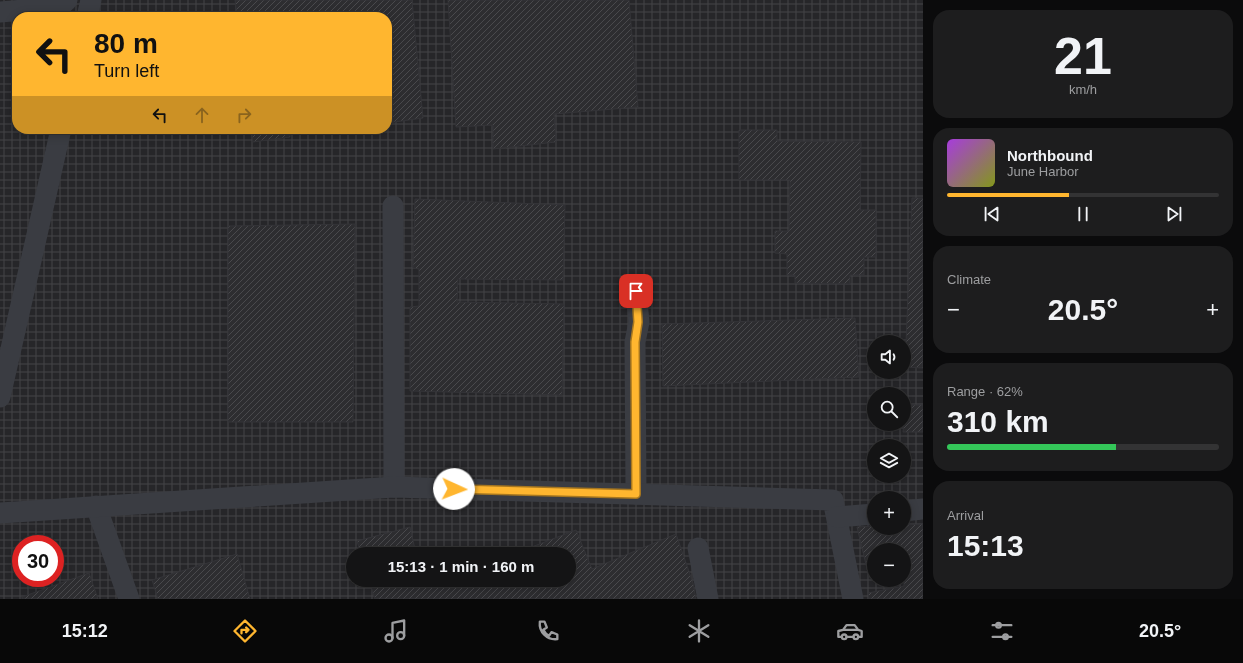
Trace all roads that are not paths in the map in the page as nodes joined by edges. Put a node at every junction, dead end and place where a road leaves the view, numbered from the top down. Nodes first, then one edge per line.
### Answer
1 (67, 0) edge
2 (91, 0) edge
3 (0, 12) edge
4 (88, 12) edge
5 (60, 134) edge
6 (392, 206) dead end
7 (636, 291) dead end
8 (0, 397) edge
9 (394, 487) junction
10 (636, 494) junction
11 (96, 506) junction
12 (923, 509) edge
13 (911, 510) edge
14 (0, 513) edge
15 (867, 515) edge
16 (836, 517) junction
17 (698, 548) dead end
18 (129, 599) edge
19 (708, 599) edge
20 (853, 599) edge

1 - 3 street
2 - 4 street
5 - 8 street
6 - 9 street
7 - 10 street
9 - 10 street
9 - 11 street
10 - 16 street
11 - 14 street
11 - 18 street
12 - 13 street
15 - 16 street
16 - 20 street
17 - 19 street

